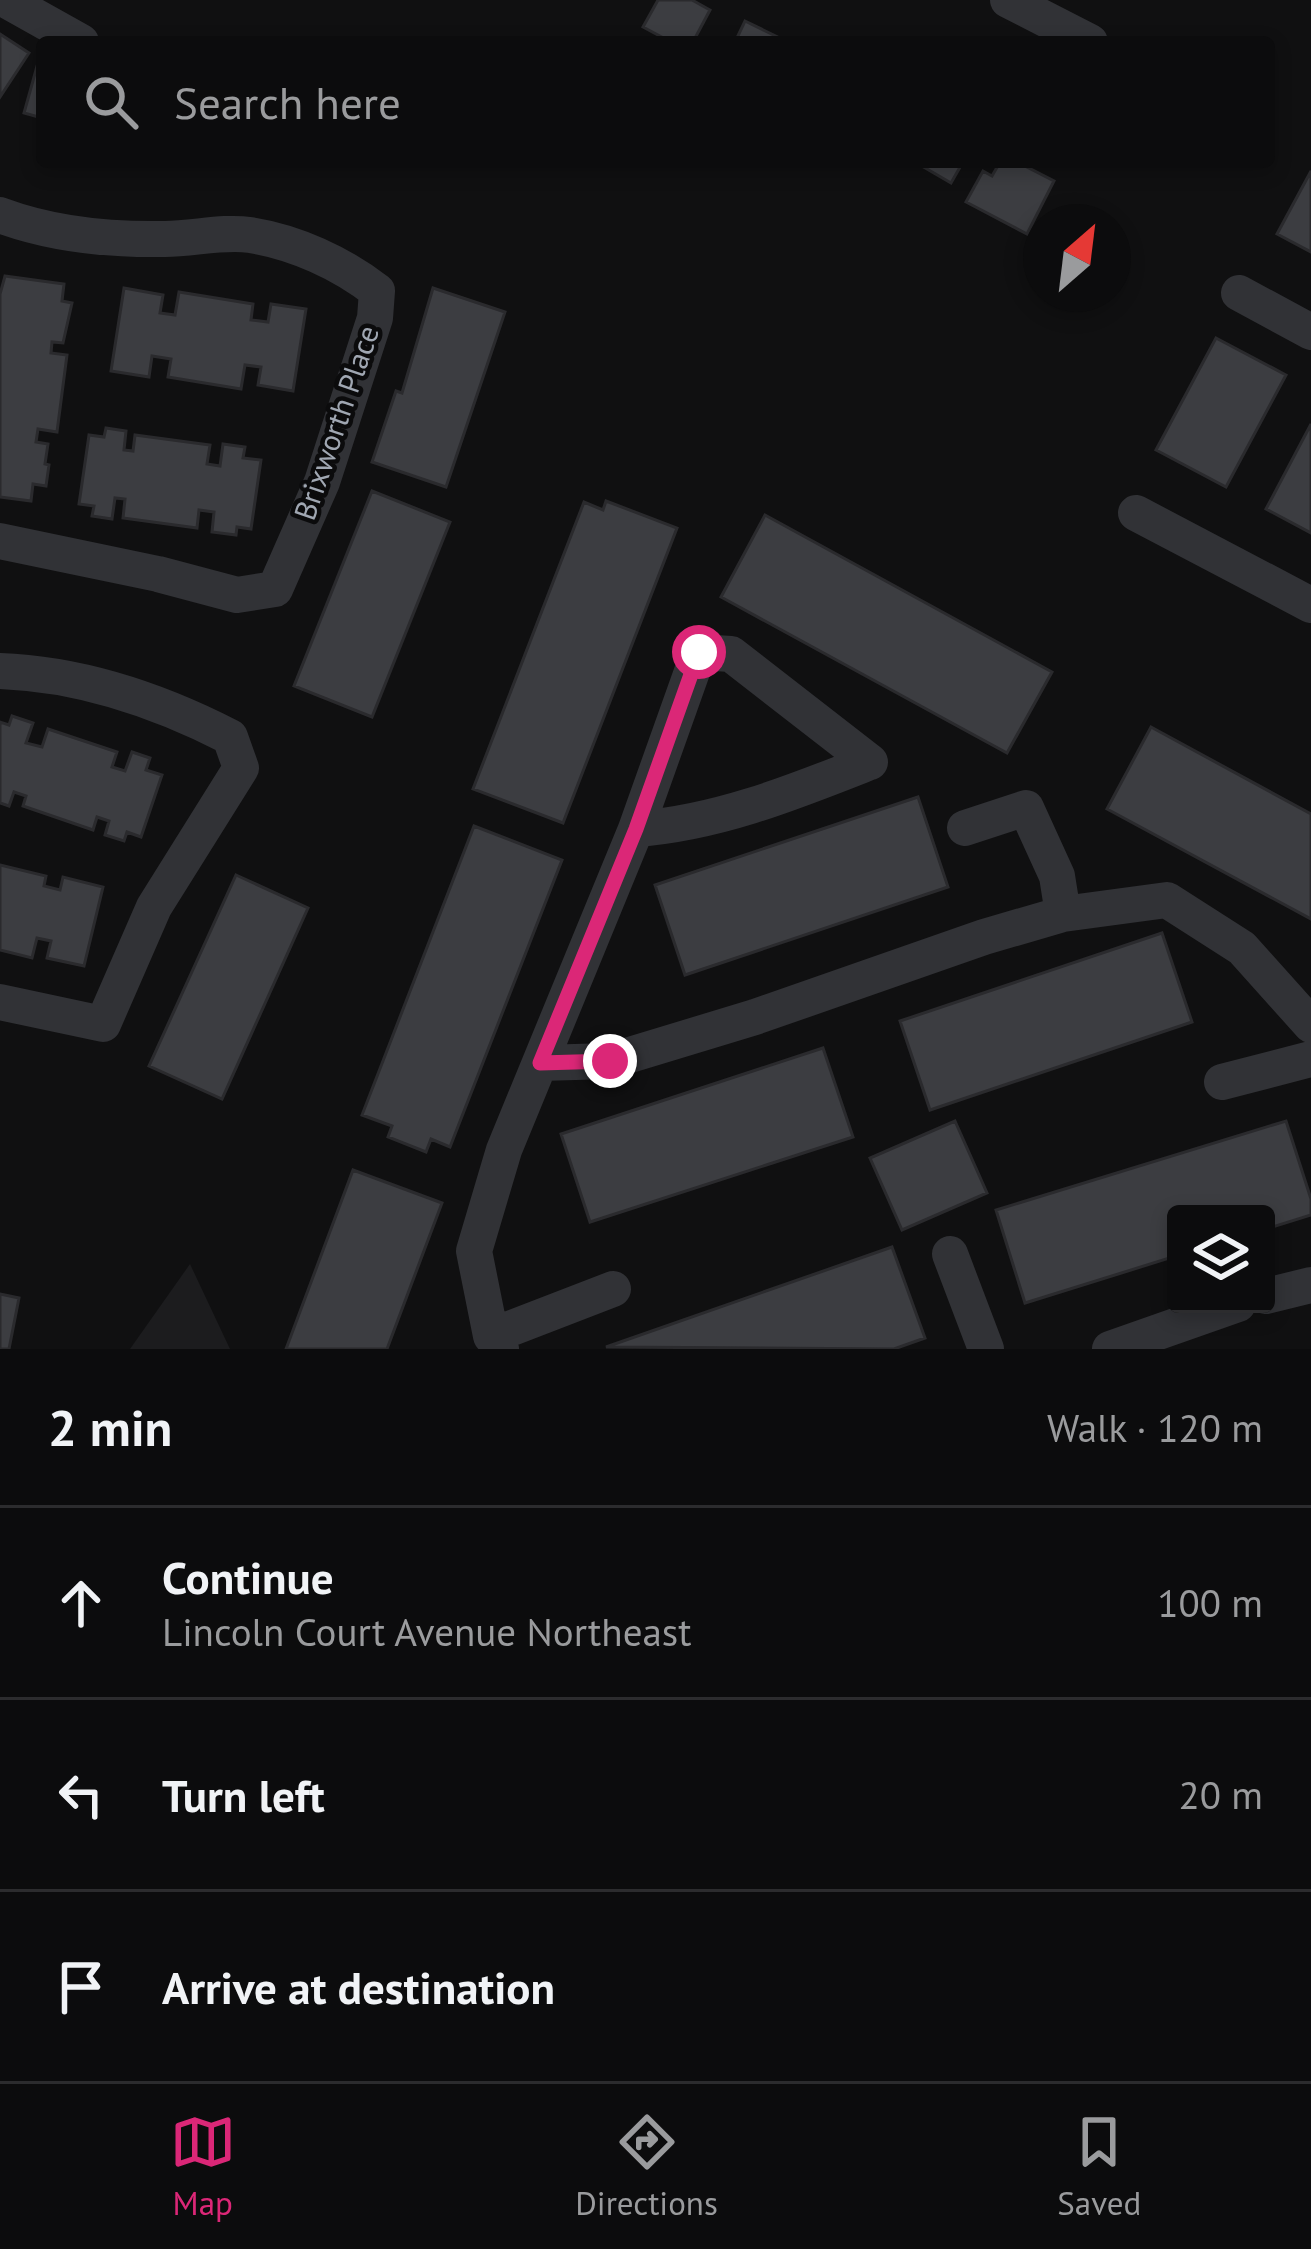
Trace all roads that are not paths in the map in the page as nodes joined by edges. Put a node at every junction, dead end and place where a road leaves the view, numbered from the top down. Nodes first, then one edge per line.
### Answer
1 (6, 0) edge
2 (1008, 0) edge
3 (70, 36) edge
4 (1078, 36) edge
5 (0, 215) edge
6 (1239, 293) dead end
7 (1311, 332) edge
8 (1136, 513) dead end
9 (0, 541) edge
10 (1311, 605) edge
11 (0, 671) edge
12 (964, 828) dead end
13 (636, 829) junction
14 (1063, 914) junction
15 (0, 1002) edge
16 (1311, 1025) edge
17 (1311, 1059) edge
18 (540, 1063) junction
19 (1222, 1082) dead end
20 (950, 1255) dead end
21 (1311, 1285) edge
22 (613, 1289) dead end
23 (1275, 1294) edge
24 (1212, 1313) edge
25 (492, 1343) edge
26 (986, 1349) edge
27 (1110, 1349) edge

1 - 3 street
2 - 4 street
5 - 9 street, Brixworth Place
6 - 7 street
8 - 10 street
11 - 15 street
12 - 14 street
13 - 13 street
13 - 18 street
14 - 16 street
14 - 18 street
17 - 19 street
18 - 25 street
20 - 26 street
21 - 23 street
22 - 25 street
24 - 27 street

